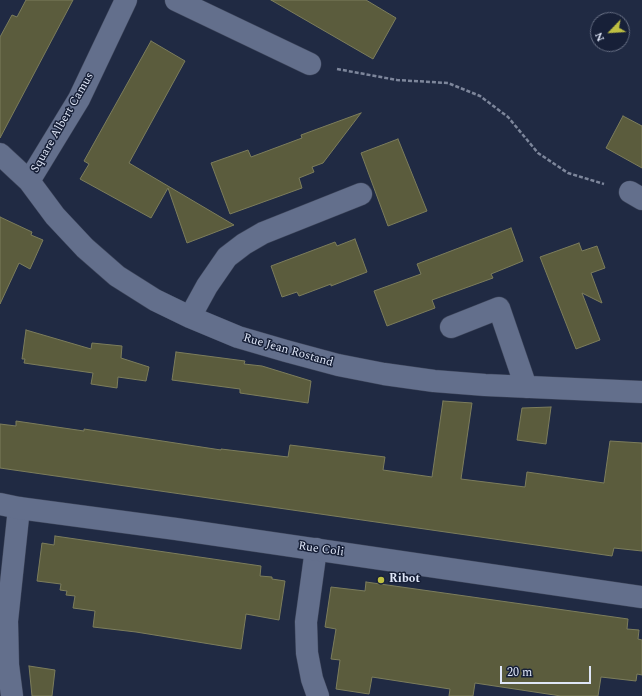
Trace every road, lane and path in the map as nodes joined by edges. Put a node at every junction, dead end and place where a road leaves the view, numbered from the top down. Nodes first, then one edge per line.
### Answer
1 (126, 0) edge
2 (176, 0) edge
3 (310, 64) joint
4 (0, 154) edge
5 (29, 181) junction
6 (361, 194) dead end
7 (636, 195) edge
8 (190, 317) junction
9 (451, 327) dead end
10 (526, 387) junction
11 (642, 392) edge
12 (10, 506) edge
13 (316, 549) junction
14 (642, 597) edge
15 (12, 696) edge
16 (318, 696) edge

1 - 5 street, Square Albert Camus
2 - 3 street
3 - 7 path
4 - 5 street, Rue Jean Rostand
5 - 8 street, Rue Jean Rostand
6 - 8 street
8 - 10 street, Rue Jean Rostand
9 - 10 street
10 - 11 street, Rue Jean Rostand
12 - 13 street, Rue Coli
12 - 15 street
13 - 14 street, Rue Coli
13 - 16 street

